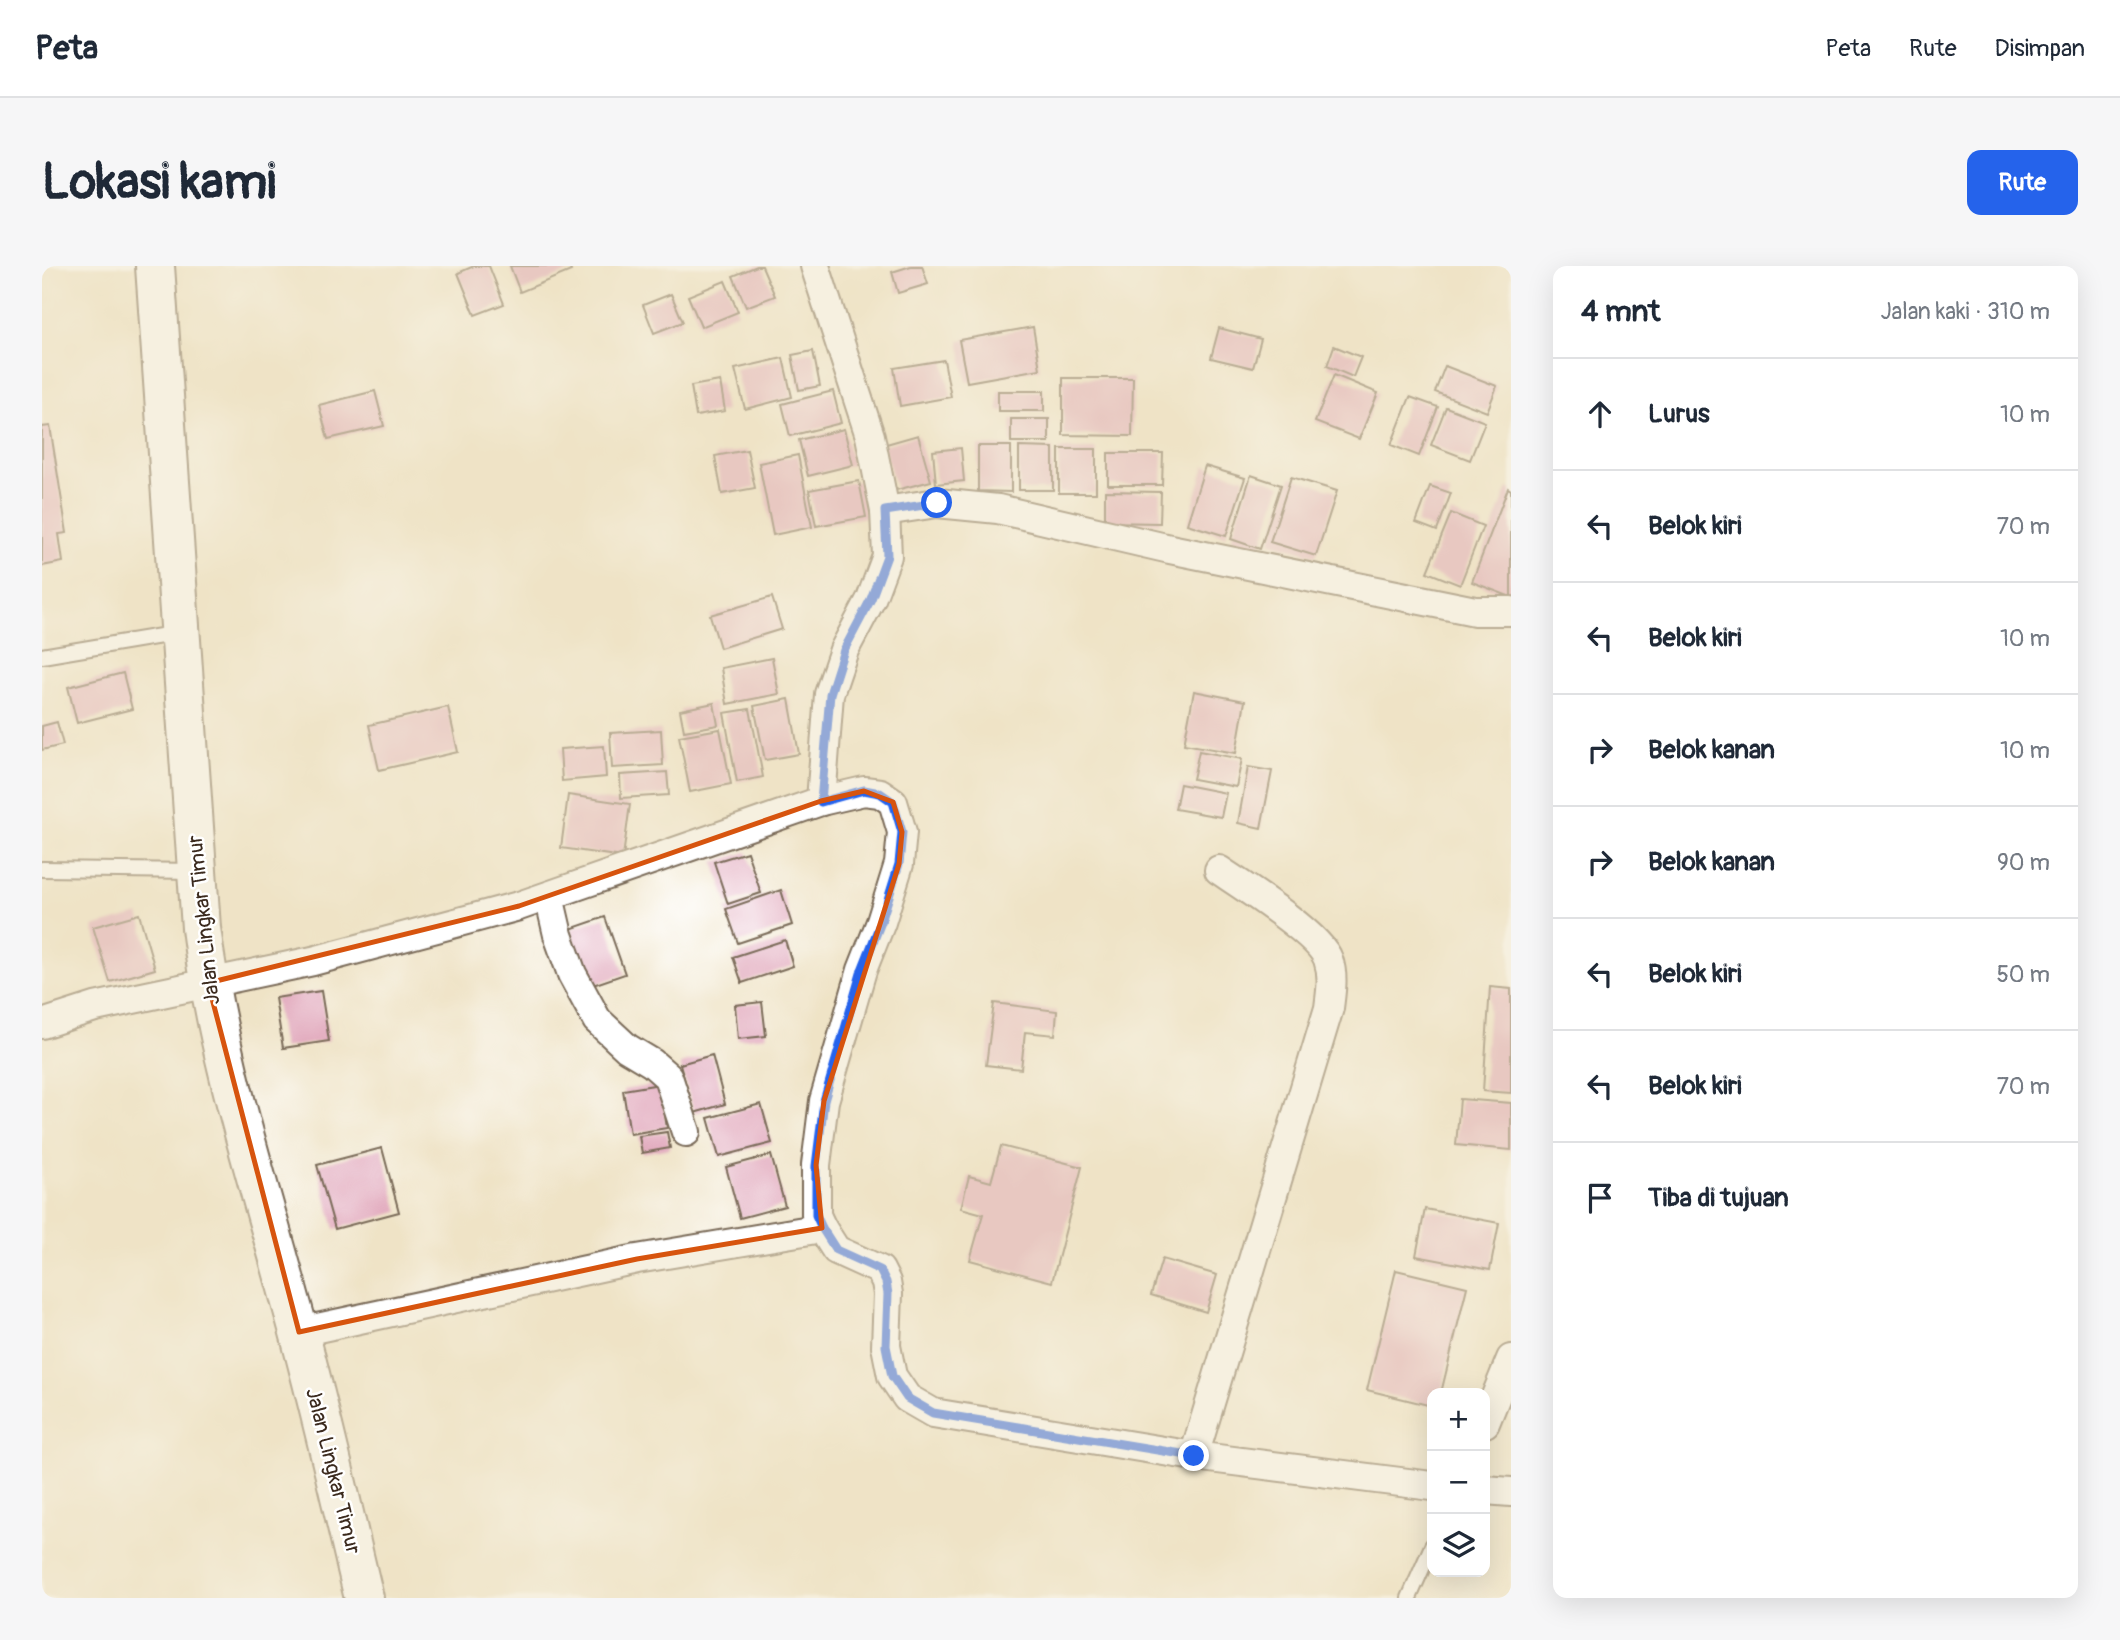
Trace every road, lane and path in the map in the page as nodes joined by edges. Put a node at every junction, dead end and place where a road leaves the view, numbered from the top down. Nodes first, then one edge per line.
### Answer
1 (155, 266) edge
2 (815, 266) edge
3 (885, 511) junction
4 (1511, 611) edge
5 (181, 633) junction
6 (42, 656) edge
7 (821, 802) junction
8 (42, 869) edge
9 (1219, 870) dead end
10 (197, 871) junction
11 (549, 896) junction
12 (208, 983) junction
13 (42, 1024) edge
14 (686, 1132) dead end
15 (822, 1228) junction
16 (299, 1332) junction
17 (1511, 1359) edge
18 (1490, 1411) edge
19 (1194, 1456) junction
20 (1427, 1485) edge
21 (1490, 1490) edge
22 (1511, 1492) edge
23 (1427, 1557) edge
24 (364, 1598) edge
25 (1409, 1598) edge

1 - 5 highway, Jalan Lingkar Timur
2 - 3 street
3 - 4 street
3 - 7 street
5 - 6 lane
5 - 10 highway, Jalan Lingkar Timur
7 - 11 street
7 - 15 street
8 - 10 lane
9 - 19 street
10 - 12 highway, Jalan Lingkar Timur
11 - 12 street
11 - 14 street
12 - 13 street
12 - 16 highway, Jalan Lingkar Timur
15 - 16 street
15 - 19 street
16 - 24 highway, Jalan Lingkar Timur
17 - 18 street
19 - 20 street
21 - 22 street
23 - 25 lane

